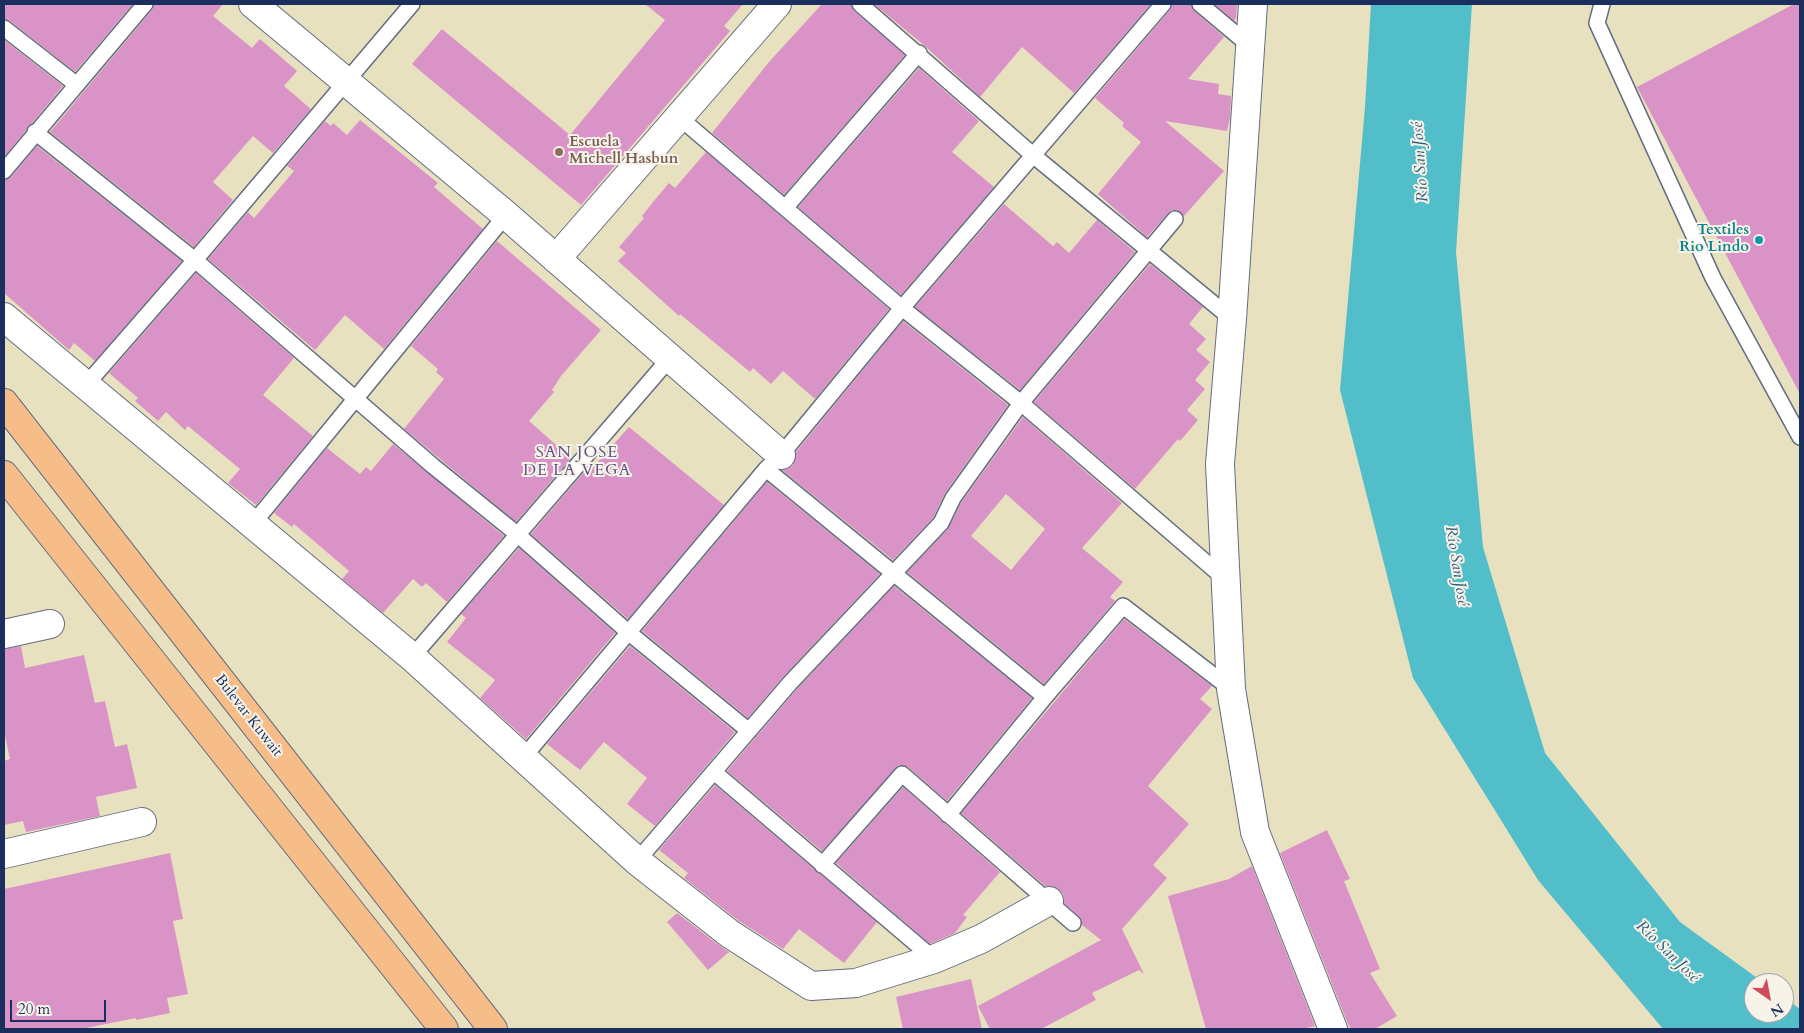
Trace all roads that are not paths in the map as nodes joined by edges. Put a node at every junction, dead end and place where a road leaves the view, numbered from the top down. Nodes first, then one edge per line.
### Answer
1 (145, 4) edge
2 (253, 4) edge
3 (412, 4) edge
4 (777, 4) edge
5 (860, 4) edge
6 (1164, 4) edge
7 (1200, 4) edge
8 (1253, 4) edge
9 (1602, 4) edge
10 (4, 28) edge
11 (1250, 46) junction
12 (919, 53) junction
13 (347, 81) junction
14 (77, 85) junction
15 (680, 118) junction
16 (35, 132) junction
17 (1034, 156) junction
18 (4, 171) edge
19 (785, 208) junction
20 (506, 215) junction
21 (1175, 218) dead end
22 (1149, 252) junction
23 (195, 260) junction
24 (556, 260) junction
25 (902, 308) junction
26 (4, 317) edge
27 (1232, 319) junction
28 (670, 358) junction
29 (85, 386) junction
30 (356, 397) junction
31 (4, 403) edge
32 (1020, 403) junction
33 (1800, 437) edge
34 (774, 462) junction
35 (4, 475) edge
36 (252, 525) junction
37 (517, 534) junction
38 (893, 574) junction
39 (1224, 578) junction
40 (50, 624) dead end
41 (628, 632) junction
42 (4, 634) edge
43 (412, 657) junction
44 (1231, 689) junction
45 (1045, 697) junction
46 (749, 731) junction
47 (522, 759) junction
48 (714, 772) junction
49 (948, 815) junction
50 (142, 822) dead end
51 (4, 854) edge
52 (637, 861) junction
53 (822, 865) junction
54 (1049, 901) junction
55 (1073, 923) dead end
56 (934, 959) junction
57 (444, 1029) edge
58 (493, 1029) edge
59 (1333, 1029) edge

1 - 14 lane
2 - 13 street
3 - 13 lane
4 - 15 street
5 - 12 lane
6 - 17 lane
7 - 11 lane
8 - 11 street
9 - 33 lane
10 - 14 lane
11 - 27 street
12 - 17 lane
12 - 19 lane
13 - 20 street
13 - 23 lane
14 - 16 lane
15 - 19 lane
15 - 24 street
16 - 18 lane
16 - 23 lane
17 - 22 lane
17 - 25 lane
19 - 25 lane
20 - 24 street
20 - 30 lane
21 - 22 lane
22 - 27 lane
22 - 32 lane
23 - 29 lane
23 - 30 lane
24 - 28 street
25 - 32 lane
25 - 34 lane
26 - 29 street
27 - 39 street
28 - 34 street
28 - 37 lane
29 - 36 street
30 - 36 lane
30 - 37 lane
31 - 58 main road, Bulevar Kuwait
32 - 38 lane
32 - 39 lane
34 - 38 lane
34 - 41 lane
35 - 57 main road
36 - 43 street
37 - 41 lane
37 - 43 lane
38 - 45 lane
38 - 46 lane
39 - 44 street
40 - 42 street
41 - 46 lane
41 - 47 lane
43 - 47 street
44 - 45 lane
44 - 59 street
45 - 49 lane
46 - 48 lane
47 - 52 street
48 - 52 lane
48 - 53 lane
49 - 53 lane
49 - 54 lane
50 - 51 street
52 - 56 street
53 - 56 lane
54 - 55 lane
54 - 56 street

